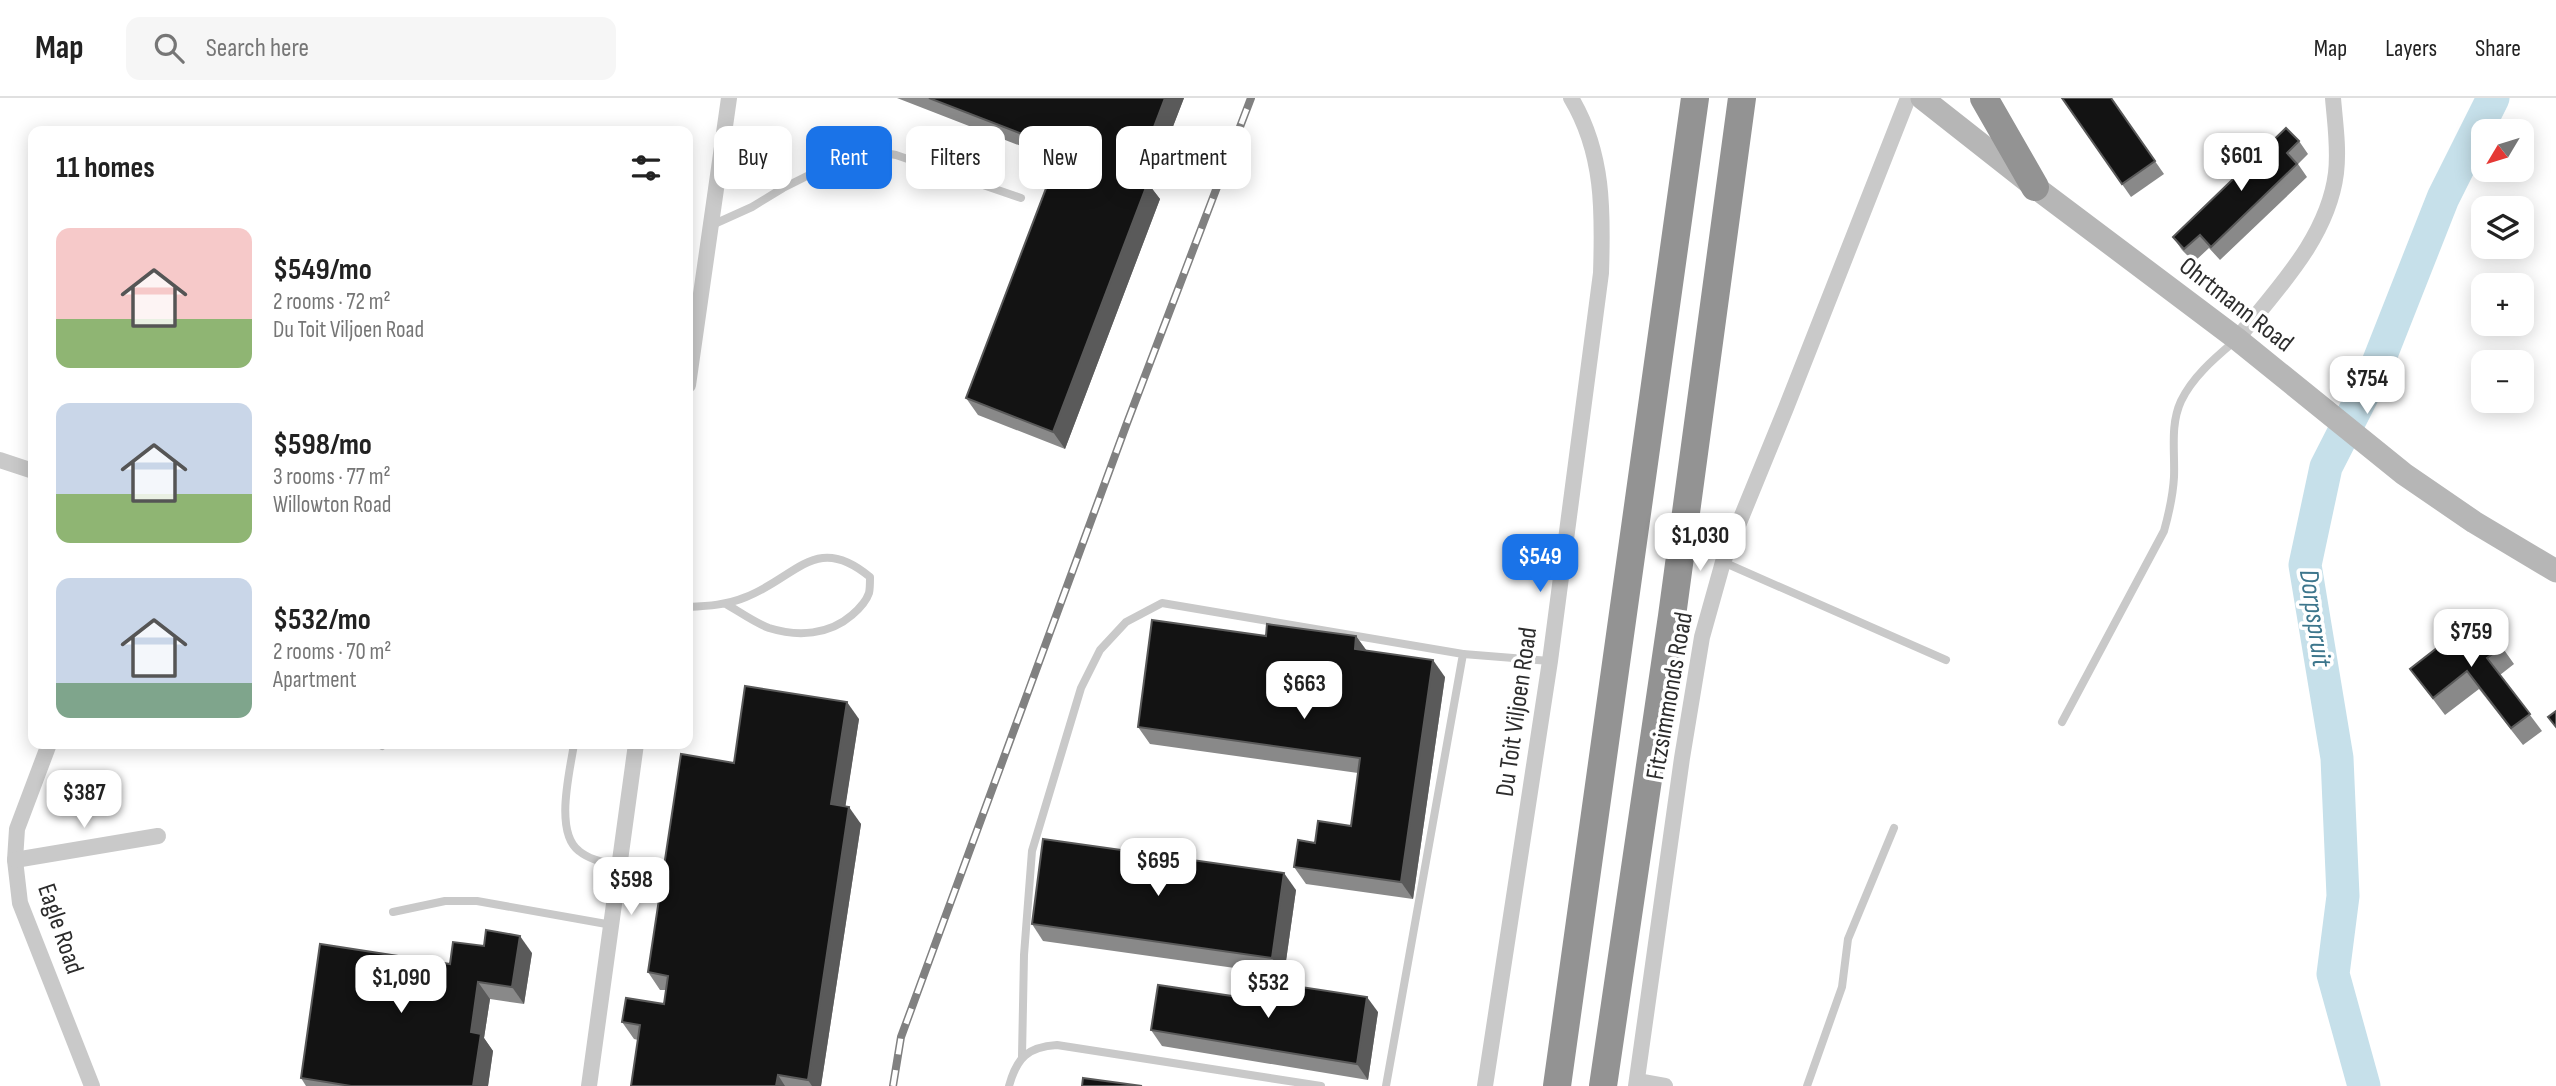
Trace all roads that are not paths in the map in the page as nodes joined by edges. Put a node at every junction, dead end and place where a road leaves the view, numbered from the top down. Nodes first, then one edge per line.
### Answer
1 (729, 98) edge
2 (1571, 98) edge
3 (1695, 98) edge
4 (1742, 98) edge
5 (1908, 98) edge
6 (1923, 98) edge
7 (1984, 98) edge
8 (2333, 98) edge
9 (2035, 187) junction
10 (1021, 198) dead end
11 (712, 225) junction
12 (2238, 339) junction
13 (693, 352) edge
14 (0, 460) edge
15 (28, 469) edge
16 (1723, 562) junction
17 (2556, 571) edge
18 (726, 604) junction
19 (693, 607) edge
20 (1463, 654) junction
21 (1946, 660) dead end
22 (1550, 661) junction
23 (2062, 722) dead end
24 (47, 749) edge
25 (573, 749) edge
26 (635, 749) edge
27 (1894, 828) dead end
28 (158, 836) dead end
29 (15, 860) junction
30 (620, 867) junction
31 (393, 912) dead end
32 (612, 925) junction
33 (1022, 1056) junction
34 (1636, 1083) edge
35 (92, 1086) edge
36 (589, 1086) edge
37 (1009, 1086) edge
38 (1321, 1086) edge
39 (1386, 1086) edge
40 (1485, 1086) edge
41 (1557, 1086) edge
42 (1603, 1086) edge
43 (1665, 1086) edge
44 (1807, 1086) edge

1 - 11 street
2 - 22 street, Du Toit Viljoen Road
3 - 41 highway
4 - 42 highway
5 - 16 street, Fitzsimmonds Road
6 - 9 main road, Ohrtmann Road
7 - 9 highway
8 - 12 street
9 - 12 main road, Ohrtmann Road
10 - 11 lane
11 - 13 street
12 - 17 main road, Ohrtmann Road
12 - 23 lane
14 - 15 street
16 - 21 lane
16 - 34 street, Fitzsimmonds Road
18 - 18 lane
18 - 19 lane
20 - 22 lane
20 - 33 lane
20 - 39 lane
22 - 40 street, Du Toit Viljoen Road
24 - 29 street, Eagle Road
25 - 30 lane
26 - 30 street
27 - 44 lane
28 - 29 street
29 - 35 street, Eagle Road
30 - 32 street
31 - 32 lane
32 - 36 street
33 - 37 lane
33 - 38 lane
34 - 43 street

